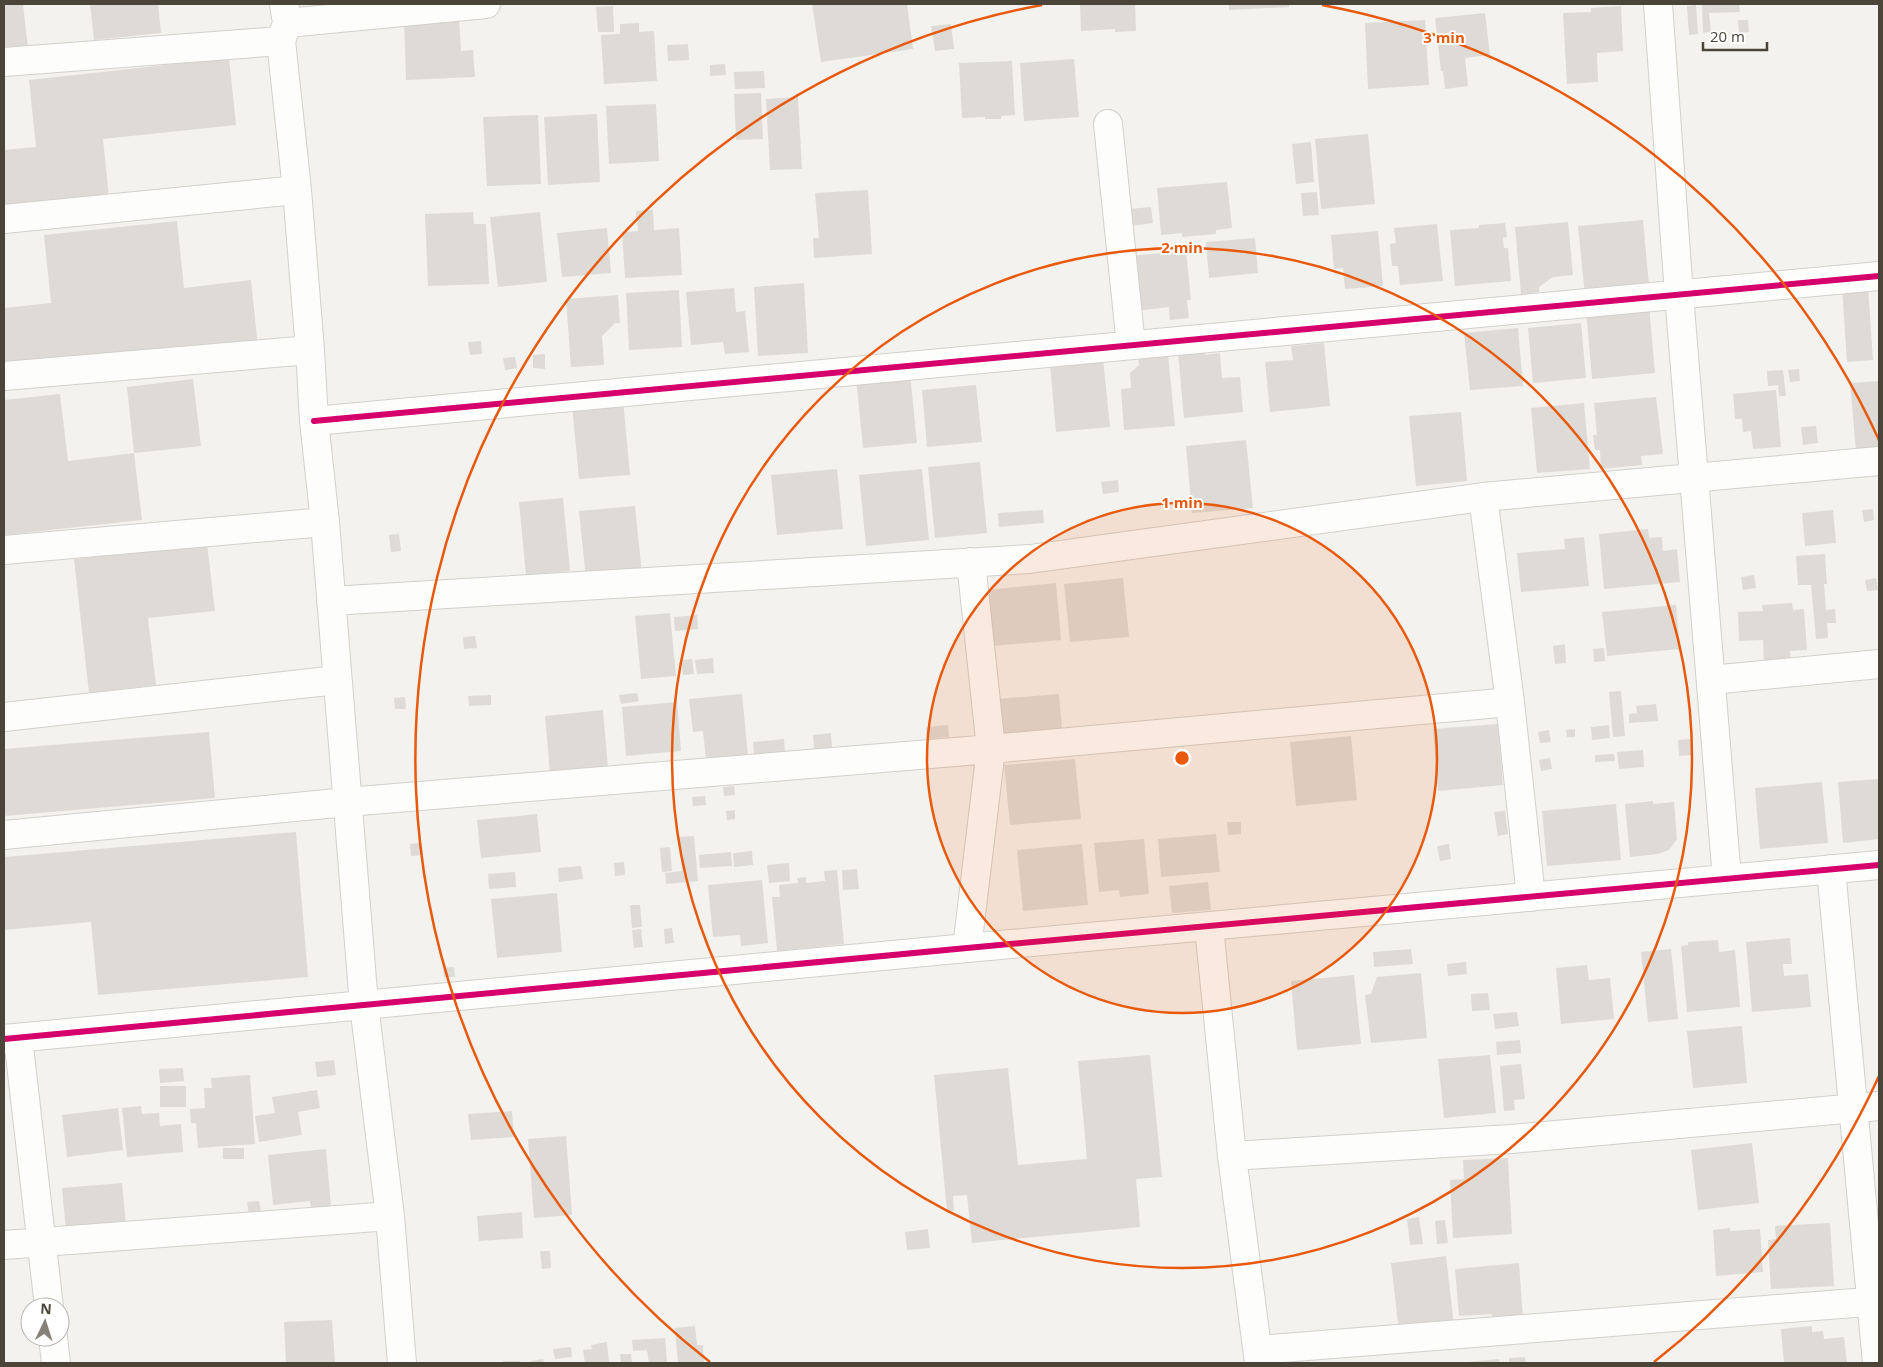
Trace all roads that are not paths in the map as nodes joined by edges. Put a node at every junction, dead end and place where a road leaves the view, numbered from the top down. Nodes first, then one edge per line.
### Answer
1 (486, 4) edge
2 (1658, 4) edge
3 (375, 9) edge
4 (284, 23) edge
5 (4, 62) edge
6 (1108, 124) dead end
7 (296, 190) junction
8 (4, 218) edge
9 (1879, 276) edge
10 (1679, 295) junction
11 (1131, 346) junction
12 (310, 350) junction
13 (4, 376) edge
14 (314, 421) junction
15 (1879, 461) edge
16 (1695, 478) junction
17 (1483, 497) junction
18 (324, 522) junction
19 (4, 550) edge
20 (971, 562) junction
21 (331, 600) junction
22 (1879, 664) edge
23 (337, 680) junction
24 (1711, 680) junction
25 (1510, 702) junction
26 (4, 717) edge
27 (991, 749) junction
28 (348, 802) junction
29 (4, 835) edge
30 (1879, 865) edge
31 (1831, 869) junction
32 (1727, 879) junction
33 (1531, 897) junction
34 (1209, 927) junction
35 (967, 948) junction
36 (364, 1005) junction
37 (11, 1038) edge
38 (1866, 1107) edge
39 (1232, 1156) junction
40 (390, 1216) junction
41 (42, 1242) junction
42 (4, 1245) edge
43 (48, 1297) edge
44 (1875, 1301) edge
45 (54, 1347) edge
46 (1259, 1357) edge
47 (56, 1363) edge
48 (402, 1363) edge
49 (1877, 1363) edge

1 - 3 street
2 - 10 street
3 - 4 street
4 - 5 street
4 - 7 street
6 - 11 street
7 - 8 street
7 - 12 street
9 - 10 street
10 - 11 street
10 - 16 street
11 - 14 street
12 - 13 street
12 - 14 street
14 - 18 street
15 - 16 street
16 - 17 street
16 - 24 street
17 - 20 street
17 - 25 street
18 - 19 street
18 - 21 street
20 - 21 street
20 - 27 street
21 - 23 street
22 - 24 street
23 - 26 street
23 - 28 street
24 - 32 street
25 - 27 street
25 - 33 street
27 - 28 street
27 - 35 street
28 - 29 street
28 - 36 street
30 - 31 street
31 - 32 street
31 - 38 street
32 - 33 street
33 - 34 street
34 - 35 street
34 - 39 street
35 - 36 street
36 - 37 street
36 - 40 street
37 - 41 street
38 - 39 street
38 - 44 street
39 - 46 street
40 - 41 street
40 - 48 street
41 - 42 street
41 - 43 street
44 - 46 street
44 - 49 street
45 - 47 street

